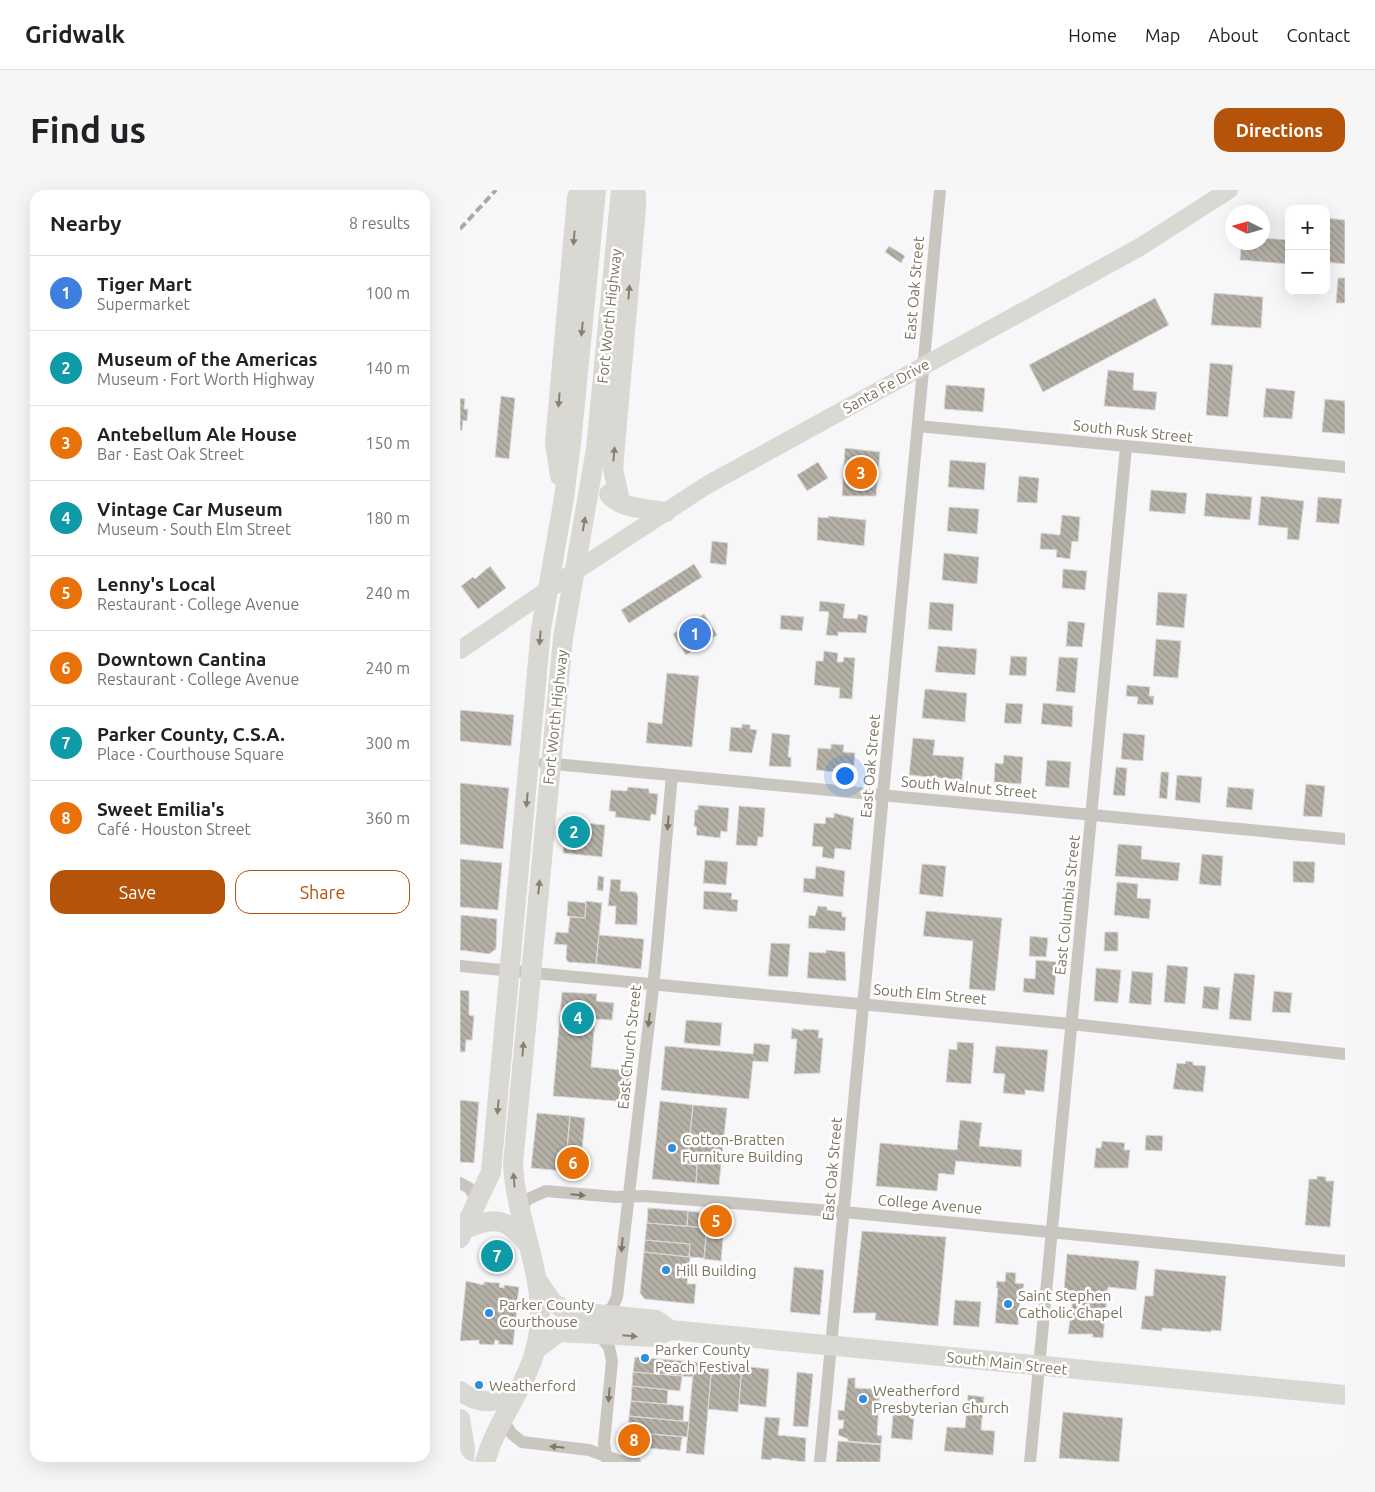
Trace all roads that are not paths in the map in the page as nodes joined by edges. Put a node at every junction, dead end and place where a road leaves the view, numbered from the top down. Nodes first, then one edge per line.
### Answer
1 (580, 190) edge
2 (596, 190) edge
3 (621, 190) edge
4 (633, 190) edge
5 (940, 190) edge
6 (1229, 190) edge
7 (924, 364) junction
8 (918, 426) junction
9 (1126, 447) junction
10 (596, 449) junction
11 (1345, 467) edge
12 (564, 498) junction
13 (620, 501) junction
14 (666, 512) junction
15 (574, 572) junction
16 (548, 590) junction
17 (460, 650) edge
18 (530, 762) junction
19 (550, 764) junction
20 (672, 774) junction
21 (884, 796) junction
22 (1093, 814) junction
23 (1345, 839) edge
24 (460, 966) edge
25 (520, 973) junction
26 (653, 984) junction
27 (864, 1004) junction
28 (1071, 1024) junction
29 (1345, 1054) edge
30 (460, 1183) edge
31 (629, 1197) junction
32 (478, 1202) junction
33 (519, 1210) junction
34 (844, 1212) junction
35 (1052, 1232) junction
36 (462, 1233) edge
37 (529, 1244) junction
38 (1345, 1261) edge
39 (539, 1283) junction
40 (599, 1324) junction
41 (831, 1345) junction
42 (535, 1350) junction
43 (1039, 1366) junction
44 (460, 1391) edge
45 (518, 1391) junction
46 (1345, 1395) edge
47 (502, 1419) junction
48 (461, 1423) edge
49 (606, 1458) edge
50 (464, 1462) edge
51 (485, 1462) edge
52 (635, 1462) edge
53 (820, 1462) edge
54 (1030, 1462) edge

1 -> 12 main road
2 -> 12 main road, Fort Worth Highway
3 - 10 main road, Fort Worth Highway
13 -> 4 main road
5 - 7 street, East Oak Street
6 - 7 street, Santa Fe Drive
7 - 8 street, East Oak Street
7 - 14 street, Santa Fe Drive
8 - 9 street, South Rusk Street
8 - 21 street, East Oak Street
9 - 11 street, South Rusk Street
9 - 22 street, East Columbia Street
10 - 13 main road
15 -> 10 main road, Fort Worth Highway
12 - 16 main road, Fort Worth Highway
13 - 14 main road
14 - 15 street, Santa Fe Drive
15 - 16 street, Santa Fe Drive
15 - 19 main road, Fort Worth Highway
16 - 17 street, Santa Fe Drive
16 -> 18 main road, Fort Worth Highway
18 - 19 street, South Walnut Street
18 -> 25 main road, Fort Worth Highway
19 - 20 street, South Walnut Street
25 -> 19 main road, Fort Worth Highway
20 - 21 street, South Walnut Street
20 -> 26 street, East Church Street
21 - 22 street, South Walnut Street
21 - 27 street, East Oak Street
22 - 23 street, South Walnut Street
22 - 28 street, East Columbia Street
24 - 25 street, South Elm Street
25 - 26 street, South Elm Street
25 -> 32 main road, Fort Worth Highway
33 -> 25 main road, Fort Worth Highway
26 - 27 street, South Elm Street
26 -> 31 street, East Church Street
27 - 28 street, South Elm Street
27 - 34 street, East Oak Street
28 - 29 street, South Elm Street
28 - 35 street, East Columbia Street
30 - 32 street
33 -> 31 street, College Avenue
31 - 34 street, College Avenue
31 -> 40 street, East Church Street
32 - 36 main road, Fort Worth Highway
33 - 37 main road, Fort Worth Highway
34 - 35 street, College Avenue
34 - 41 street, East Oak Street
35 - 38 street, College Avenue
35 - 43 street, East Columbia Street
36 - 37 main road
37 - 39 main road, Fort Worth Highway
39 - 40 main road, South Main Street
39 - 42 main road
40 - 41 main road, South Main Street
40 - 42 main road, South Main Street
40 -> 49 street
41 - 43 main road, South Main Street
41 - 53 street, East Oak Street
42 - 45 main road
43 - 46 main road, South Main Street
43 - 54 street, East Columbia Street
44 - 45 main road
45 - 47 main road
49 -> 47 street
47 - 51 main road
48 - 50 main road
49 - 52 street

